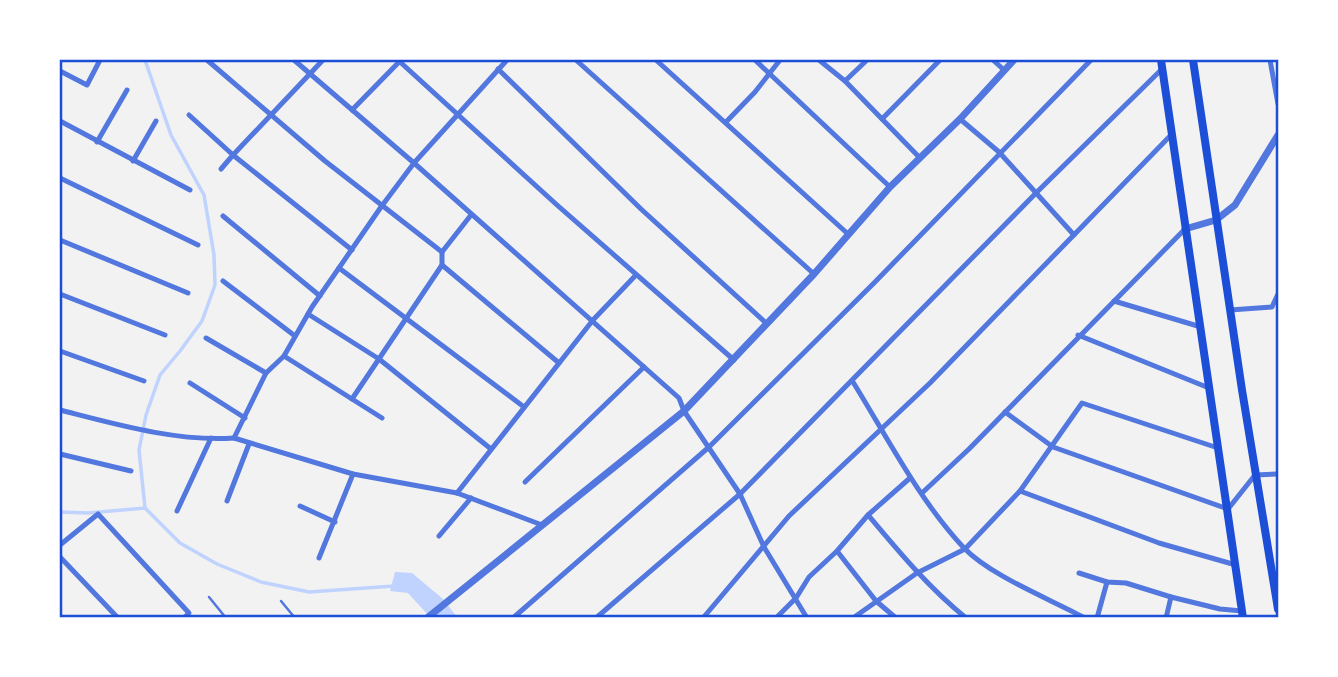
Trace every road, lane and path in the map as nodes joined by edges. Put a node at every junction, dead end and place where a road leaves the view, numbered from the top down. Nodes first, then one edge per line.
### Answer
1 (100, 60) edge
2 (207, 60) edge
3 (294, 60) edge
4 (323, 60) edge
5 (400, 60) edge
6 (507, 60) edge
7 (576, 60) edge
8 (656, 60) edge
9 (755, 60) edge
10 (780, 60) edge
11 (819, 60) edge
12 (867, 60) edge
13 (940, 60) edge
14 (993, 60) edge
15 (1014, 60) edge
16 (1091, 60) edge
17 (1161, 60) edge
18 (1193, 60) edge
19 (1270, 60) edge
20 (498, 69) junction
21 (1162, 69) junction
22 (1004, 70) junction
23 (60, 71) edge
24 (310, 73) junction
25 (770, 73) junction
26 (845, 81) junction
27 (127, 90) dead end
28 (1279, 104) edge
29 (352, 110) junction
30 (189, 115) dead end
31 (270, 115) junction
32 (457, 115) junction
33 (882, 119) junction
34 (960, 119) junction
35 (60, 121) edge
36 (156, 121) dead end
37 (726, 122) junction
38 (1172, 134) junction
39 (1279, 135) edge
40 (97, 142) junction
41 (999, 152) junction
42 (233, 155) junction
43 (920, 158) junction
44 (134, 161) junction
45 (414, 163) junction
46 (221, 169) dead end
47 (60, 178) edge
48 (890, 187) junction
49 (190, 190) dead end
50 (1037, 192) junction
51 (382, 207) junction
52 (471, 215) junction
53 (223, 216) dead end
54 (1216, 220) junction
55 (1185, 229) junction
56 (848, 234) junction
57 (1074, 235) junction
58 (60, 240) edge
59 (198, 245) dead end
60 (352, 250) junction
61 (442, 252) junction
62 (442, 265) junction
63 (340, 268) junction
64 (814, 274) junction
65 (636, 275) junction
66 (223, 281) dead end
67 (187, 293) dead end
68 (1279, 294) edge
69 (60, 295) edge
70 (320, 296) junction
71 (1114, 301) junction
72 (1275, 308) edge
73 (1230, 310) junction
74 (309, 314) junction
75 (407, 317) junction
76 (593, 320) junction
77 (766, 323) junction
78 (1201, 327) junction
79 (164, 335) dead end
80 (1079, 335) junction
81 (295, 336) junction
82 (206, 338) dead end
83 (60, 351) edge
84 (284, 356) junction
85 (379, 359) junction
86 (734, 360) junction
87 (559, 363) junction
88 (644, 367) junction
89 (266, 373) junction
90 (144, 381) dead end
91 (853, 382) junction
92 (190, 383) dead end
93 (1209, 388) junction
94 (352, 399) junction
95 (524, 407) junction
96 (60, 410) edge
97 (684, 411) junction
98 (1004, 412) junction
99 (245, 418) junction
100 (382, 418) dead end
101 (883, 429) junction
102 (211, 438) junction
103 (234, 438) junction
104 (249, 444) junction
105 (709, 447) junction
106 (1053, 447) junction
107 (491, 449) junction
108 (1218, 449) junction
109 (60, 454) edge
110 (131, 471) dead end
111 (353, 474) junction
112 (1255, 474) junction
113 (1279, 474) edge
114 (910, 478) junction
115 (525, 482) dead end
116 (1020, 491) junction
117 (457, 493) junction
118 (922, 493) junction
119 (740, 494) junction
120 (471, 498) junction
121 (227, 501) dead end
122 (300, 506) dead end
123 (1228, 509) junction
124 (177, 511) dead end
125 (868, 515) junction
126 (335, 522) junction
127 (542, 525) junction
128 (439, 536) dead end
129 (60, 545) edge
130 (764, 547) junction
131 (965, 549) junction
132 (837, 551) junction
133 (60, 557) edge
134 (318, 558) dead end
135 (1236, 565) junction
136 (917, 573) junction
137 (1079, 573) dead end
138 (1107, 582) junction
139 (209, 597) dead end
140 (1171, 597) junction
141 (796, 598) junction
142 (281, 601) dead end
143 (876, 601) junction
144 (1220, 609) junction
145 (1279, 610) edge
146 (1243, 614) edge
147 (118, 618) edge
148 (184, 618) edge
149 (226, 618) edge
150 (295, 618) edge
151 (427, 618) edge
152 (513, 618) edge
153 (596, 618) edge
154 (703, 618) edge
155 (776, 618) edge
156 (807, 618) edge
157 (853, 618) edge
158 (896, 618) edge
159 (967, 618) edge
160 (1085, 618) edge
161 (1097, 618) edge
162 (1166, 618) edge
163 (1217, 618) edge

1 - 23 street
2 - 31 street
3 - 24 street
4 - 24 street
5 - 29 street
5 - 32 street
6 - 20 street
7 - 64 street
8 - 37 street
9 - 25 street
10 - 25 street
11 - 26 street
12 - 26 street
13 - 33 street
14 - 22 street
15 - 22 street
16 - 41 street
17 - 21 main road
18 - 54 main road
19 - 28 street
20 - 32 street
20 - 77 street
21 - 38 main road
21 - 50 street
22 - 34 street
24 - 29 street
24 - 31 street
25 - 37 street
25 - 48 street
26 - 33 street
27 - 40 street
29 - 45 street
30 - 42 street
31 - 42 street
31 - 51 street
32 - 45 street
32 - 65 street
33 - 43 street
34 - 41 street
34 - 43 street
35 - 40 street
36 - 44 street
37 - 56 street
38 - 55 main road
38 - 57 street
39 - 54 street
40 - 44 street
41 - 50 street
41 - 105 street
42 - 46 street
42 - 60 street
43 - 48 street
44 - 49 street
45 - 51 street
45 - 52 street
47 - 59 street
48 - 56 street
50 - 57 street
50 - 91 street
51 - 60 street
51 - 61 street
52 - 61 street
52 - 76 street
53 - 70 street
54 - 55 street
54 - 73 main road
55 - 71 street
55 - 78 main road
56 - 64 street
57 - 101 street
58 - 67 street
60 - 63 street
61 - 62 street
62 - 75 street
62 - 87 street
63 - 70 street
63 - 75 street
64 - 77 street
65 - 76 street
65 - 86 street
66 - 81 street
68 - 72 street
69 - 79 street
70 - 74 street
71 - 78 street
71 - 80 street
72 - 73 street
73 - 112 main road
74 - 81 street
74 - 85 street
75 - 85 street
75 - 95 street
76 - 87 street
76 - 88 street
77 - 86 street
78 - 93 main road
80 - 93 street
80 - 98 street
81 - 84 street
82 - 89 street
83 - 90 street
84 - 89 street
84 - 94 street
85 - 94 street
85 - 107 street
86 - 97 street
87 - 95 street
88 - 97 street
88 - 115 street
89 - 99 street
91 - 101 street
91 - 119 street
92 - 99 street
93 - 108 main road
94 - 100 street
95 - 107 street
96 - 102 street
97 - 105 street
97 - 127 street
98 - 106 street
98 - 118 street
99 - 103 street
101 - 114 street
101 - 130 street
102 - 103 street
102 - 124 street
103 - 104 street
104 - 111 street
104 - 121 street
105 - 119 street
105 - 152 street
106 - 108 street
106 - 116 street
106 - 123 street
107 - 117 street
108 - 123 main road
109 - 110 street
111 - 117 street
111 - 126 street
112 - 113 street
112 - 123 street
112 - 145 main road
114 - 118 street
114 - 125 street
116 - 131 street
116 - 135 street
117 - 120 street
118 - 131 street
119 - 130 street
119 - 153 street
120 - 127 street
120 - 128 street
122 - 126 street
123 - 135 main road
125 - 132 street
125 - 136 street
126 - 134 street
127 - 151 street
129 - 148 street
130 - 141 street
130 - 154 street
131 - 136 street
131 - 160 street
132 - 141 street
132 - 143 street
133 - 147 street
135 - 146 main road
136 - 143 street
136 - 159 street
137 - 138 street
138 - 140 street
138 - 161 street
139 - 149 lane
140 - 144 street
140 - 162 street
141 - 155 street
141 - 156 street
142 - 150 lane
143 - 157 street
143 - 158 street
144 - 146 street
144 - 163 street

